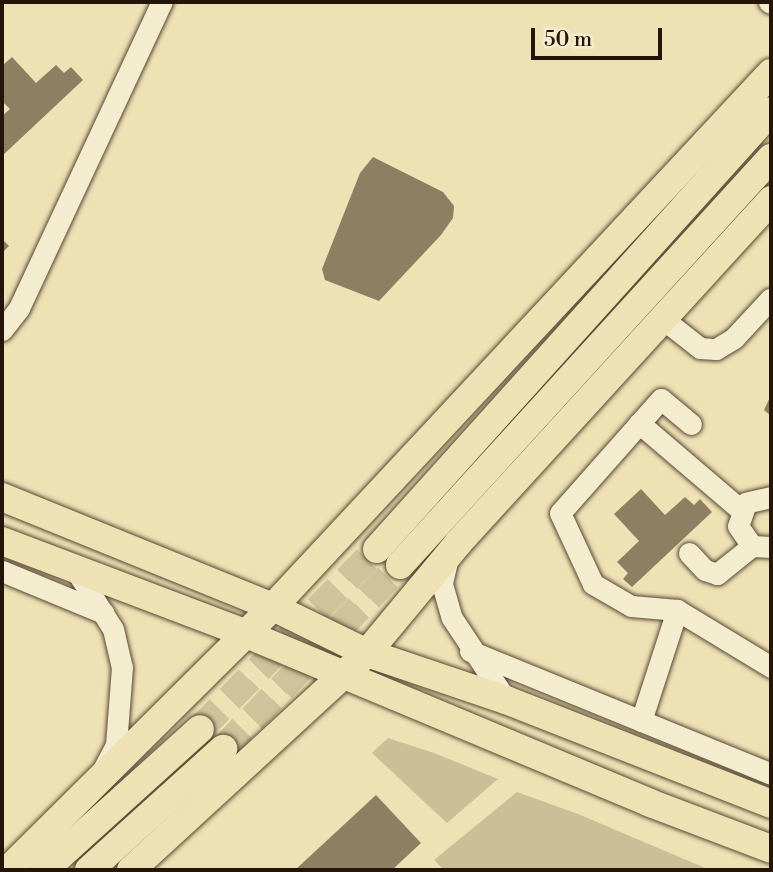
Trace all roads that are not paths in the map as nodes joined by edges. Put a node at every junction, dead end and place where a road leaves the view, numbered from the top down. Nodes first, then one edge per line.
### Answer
1 (162, 2) edge
2 (771, 73) edge
3 (771, 111) edge
4 (771, 158) edge
5 (771, 200) edge
6 (771, 298) edge
7 (663, 319) junction
8 (2, 330) edge
9 (639, 423) junction
10 (691, 424) dead end
11 (2, 497) edge
12 (771, 497) edge
13 (741, 510) junction
14 (2, 541) edge
15 (459, 542) junction
16 (762, 547) edge
17 (377, 549) tunnel mouth
18 (689, 553) dead end
19 (400, 565) tunnel mouth
20 (75, 569) junction
21 (2, 571) edge
22 (273, 607) junction
23 (677, 610) junction
24 (104, 613) junction
25 (244, 633) junction
26 (470, 652) junction
27 (367, 653) junction
28 (771, 667) edge
29 (343, 674) junction
30 (506, 700) junction
31 (641, 721) junction
32 (201, 729) tunnel mouth
33 (223, 749) tunnel mouth
34 (771, 774) edge
35 (91, 792) junction
36 (771, 804) edge
37 (771, 849) edge
38 (8, 870) edge
39 (44, 870) edge
40 (89, 870) edge
41 (131, 870) edge

1 - 8 street
2 - 22 main road
3 - 17 main road
4 - 19 main road
5 - 7 main road
6 - 7 street
7 - 15 main road
9 - 10 street
9 - 13 street
9 - 23 street
11 - 22 main road
12 - 13 street
13 - 16 street
14 - 20 main road
15 - 26 street
15 - 27 main road
16 - 18 street
20 - 24 street
20 - 25 main road
21 - 24 street
22 - 25 main road
22 - 27 main road
23 - 28 street
23 - 31 street
24 - 35 street
25 - 29 main road
25 - 35 main road
26 - 30 street
26 - 31 street
27 - 29 main road
27 - 30 main road
29 - 37 main road
29 - 41 main road
30 - 36 main road
31 - 34 street
32 - 39 main road
33 - 40 main road
35 - 38 main road

